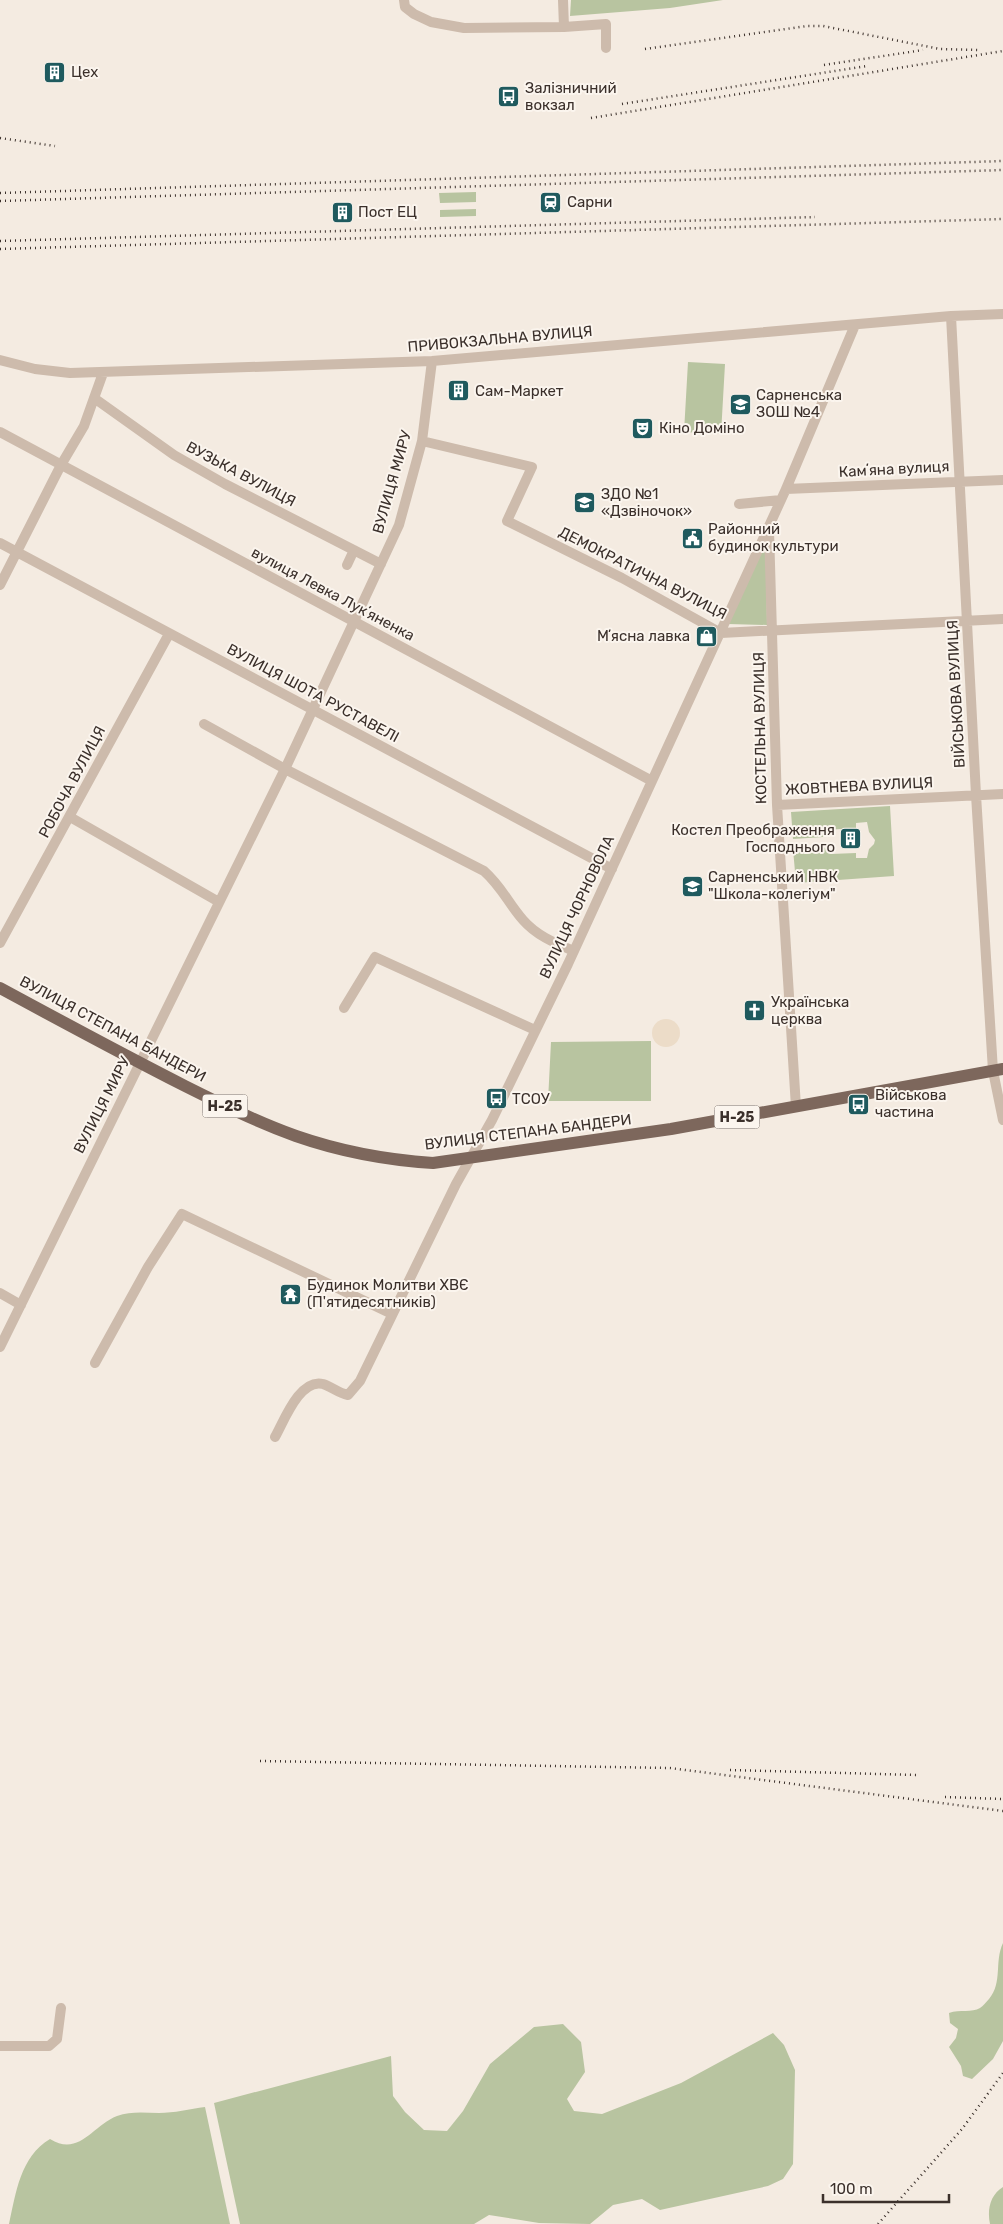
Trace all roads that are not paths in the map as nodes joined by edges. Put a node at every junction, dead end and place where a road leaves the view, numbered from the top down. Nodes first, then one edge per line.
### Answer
1 (404, 0) edge
2 (563, 0) edge
3 (564, 27) junction
4 (606, 48) dead end
5 (1003, 314) edge
6 (951, 316) junction
7 (855, 325) junction
8 (0, 360) edge
9 (432, 361) junction
10 (103, 373) junction
11 (94, 398) junction
12 (0, 432) edge
13 (422, 441) junction
14 (61, 464) junction
15 (1003, 480) edge
16 (960, 481) junction
17 (786, 489) junction
18 (781, 500) junction
19 (739, 504) dead end
20 (768, 527) junction
21 (0, 543) edge
22 (354, 550) junction
23 (17, 552) junction
24 (381, 564) junction
25 (347, 565) dead end
26 (0, 585) edge
27 (1003, 619) edge
28 (968, 621) junction
29 (354, 623) junction
30 (772, 632) junction
31 (720, 633) junction
32 (169, 634) junction
33 (312, 710) junction
34 (204, 724) dead end
35 (285, 769) junction
36 (652, 781) junction
37 (1003, 794) edge
38 (976, 795) junction
39 (777, 805) junction
40 (70, 817) junction
41 (612, 869) junction
42 (219, 902) junction
43 (0, 943) edge
44 (574, 951) junction
45 (0, 988) edge
46 (344, 1008) dead end
47 (535, 1030) junction
48 (140, 1063) junction
49 (998, 1070) edge
50 (796, 1107) junction
51 (1003, 1120) edge
52 (470, 1159) junction
53 (0, 1294) edge
54 (21, 1306) junction
55 (392, 1314) junction
56 (0, 1346) edge
57 (96, 1363) dead end
58 (275, 1437) dead end
59 (61, 2008) dead end
60 (0, 2046) edge

1 - 3 street
2 - 3 street
3 - 4 street
5 - 6 street, ПРИВОКЗАЛЬНА ВУЛИЦЯ
6 - 7 street, ПРИВОКЗАЛЬНА ВУЛИЦЯ
6 - 16 street, ВІЙСЬКОВА ВУЛИЦЯ
7 - 9 street, ПРИВОКЗАЛЬНА ВУЛИЦЯ
7 - 17 street, ВУЛИЦЯ ЧОРНОВОЛА
8 - 10 street, ПРИВОКЗАЛЬНА ВУЛИЦЯ
9 - 10 street, ПРИВОКЗАЛЬНА ВУЛИЦЯ
9 - 13 street, ВУЛИЦЯ МИРУ
10 - 11 street
11 - 14 street
11 - 22 street, ВУЗЬКА ВУЛИЦЯ
12 - 14 street, вулиця Левка Лукʼяненка
13 - 24 street, ВУЛИЦЯ МИРУ
13 - 31 street, ДЕМОКРАТИЧНА ВУЛИЦЯ
14 - 23 street
14 - 29 street, вулиця Левка Лукʼяненка
15 - 16 street, Камʼяна вулиця
16 - 17 street, Камʼяна вулиця
16 - 28 street, ВІЙСЬКОВА ВУЛИЦЯ
17 - 18 street, ВУЛИЦЯ ЧОРНОВОЛА
18 - 19 street
18 - 20 street, ВУЛИЦЯ ЧОРНОВОЛА
20 - 30 street, КОСТЕЛЬНА ВУЛИЦЯ
20 - 31 street, ВУЛИЦЯ ЧОРНОВОЛА
21 - 23 street, ВУЛИЦЯ ШОТА РУСТАВЕЛІ
22 - 24 street, ВУЗЬКА ВУЛИЦЯ
22 - 25 street
23 - 26 street
23 - 32 street, ВУЛИЦЯ ШОТА РУСТАВЕЛІ
24 - 29 street, ВУЛИЦЯ МИРУ
27 - 28 street, ДЕМОКРАТИЧНА ВУЛИЦЯ
28 - 30 street, ДЕМОКРАТИЧНА ВУЛИЦЯ
28 - 38 street, ВІЙСЬКОВА ВУЛИЦЯ
29 - 33 street, ВУЛИЦЯ МИРУ
29 - 36 street, вулиця Левка Лукʼяненка
30 - 31 street, ДЕМОКРАТИЧНА ВУЛИЦЯ
30 - 39 street, КОСТЕЛЬНА ВУЛИЦЯ
31 - 36 street, ВУЛИЦЯ ЧОРНОВОЛА
32 - 33 street, ВУЛИЦЯ ШОТА РУСТАВЕЛІ
32 - 40 street, РОБОЧА ВУЛИЦЯ
33 - 35 street, ВУЛИЦЯ МИРУ
33 - 41 street, ВУЛИЦЯ ШОТА РУСТАВЕЛІ
34 - 35 street
35 - 42 street, ВУЛИЦЯ МИРУ
35 - 44 street
36 - 41 street, ВУЛИЦЯ ЧОРНОВОЛА
37 - 38 street, ЖОВТНЕВА ВУЛИЦЯ
38 - 39 street, ЖОВТНЕВА ВУЛИЦЯ
38 - 49 street, ВІЙСЬКОВА ВУЛИЦЯ
39 - 50 street, КОСТЕЛЬНА ВУЛИЦЯ
40 - 42 street
40 - 43 street, РОБОЧА ВУЛИЦЯ
41 - 44 street, ВУЛИЦЯ ЧОРНОВОЛА
42 - 48 street, ВУЛИЦЯ МИРУ
44 - 47 street, ВУЛИЦЯ ЧОРНОВОЛА
45 - 48 main road, ВУЛИЦЯ СТЕПАНА БАНДЕРИ / Н-25
46 - 47 street
47 - 52 street, ВУЛИЦЯ ЧОРНОВОЛА
48 - 52 main road, ВУЛИЦЯ СТЕПАНА БАНДЕРИ / Н-25
48 - 54 street, ВУЛИЦЯ МИРУ
49 - 50 main road, ВУЛИЦЯ СТЕПАНА БАНДЕРИ / Н-25
49 - 51 street, ВІЙСЬКОВА ВУЛИЦЯ
50 - 52 main road, ВУЛИЦЯ СТЕПАНА БАНДЕРИ / Н-25
52 - 55 street, ВУЛИЦЯ ЧОРНОВОЛА
53 - 54 street
54 - 56 street, ВУЛИЦЯ МИРУ
55 - 57 street
55 - 58 street, ВУЛИЦЯ ЧОРНОВОЛА
59 - 60 street

